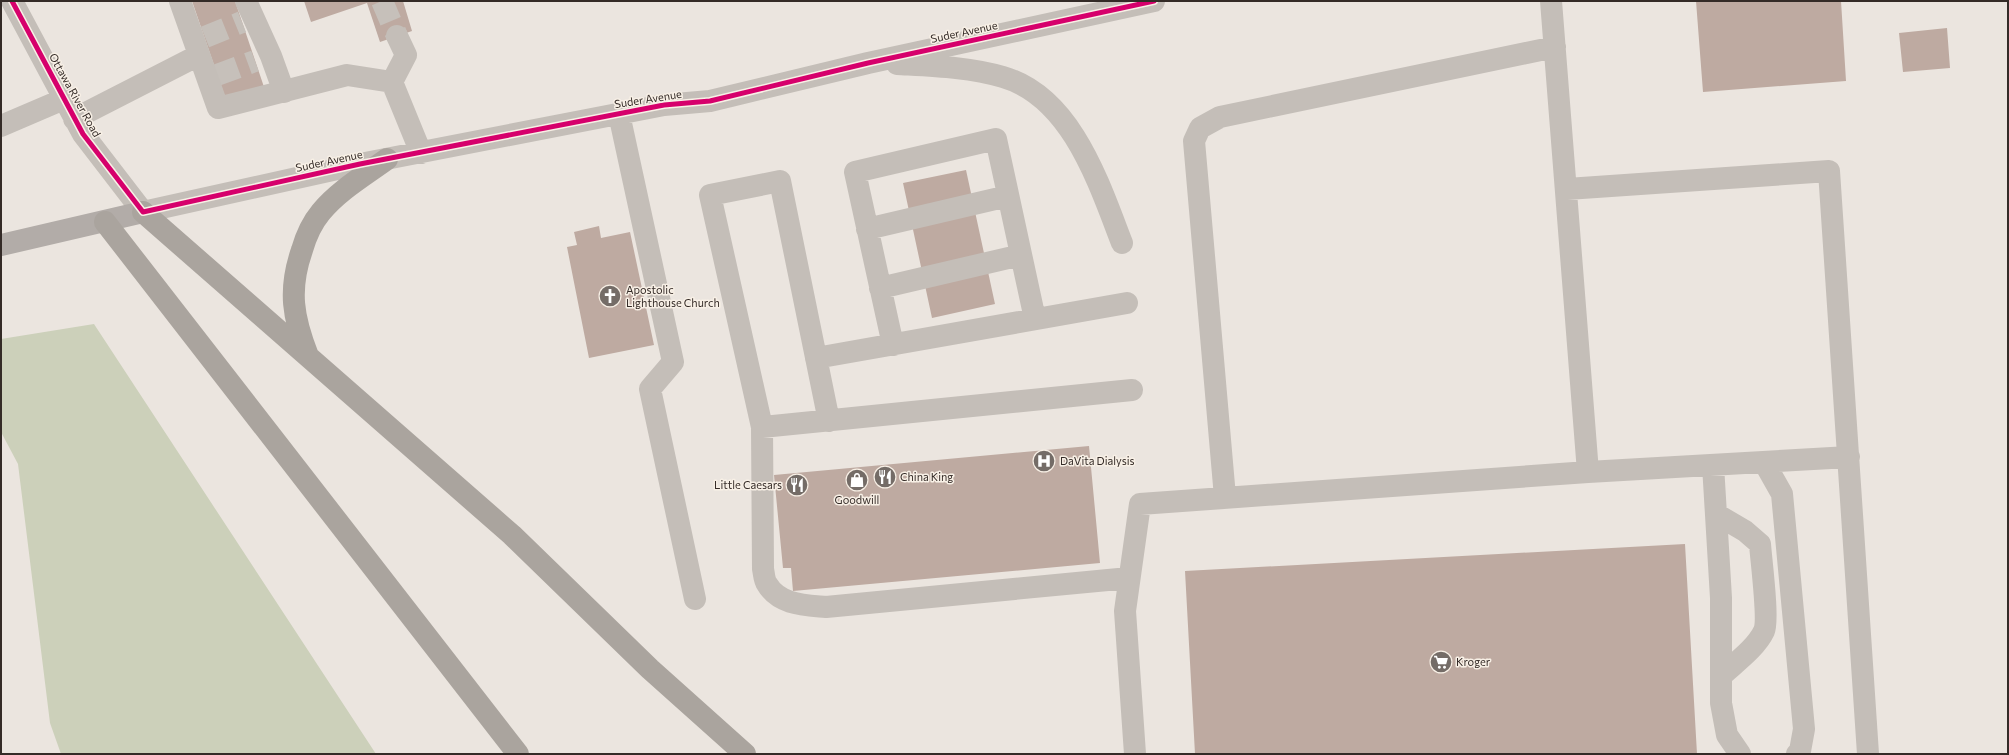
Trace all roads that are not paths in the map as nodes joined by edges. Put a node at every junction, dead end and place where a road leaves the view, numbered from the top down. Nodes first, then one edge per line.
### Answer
1 (1154, 1) edge
2 (1551, 1) edge
3 (17, 3) edge
4 (184, 3) edge
5 (247, 14) edge
6 (397, 36) tunnel mouth
7 (199, 44) junction
8 (1555, 47) junction
9 (868, 63) junction
10 (392, 82) junction
11 (284, 92) junction
12 (64, 99) junction
13 (618, 114) junction
14 (74, 119) junction
15 (1, 126) edge
16 (421, 153) junction
17 (387, 159) junction
18 (1567, 189) junction
19 (1008, 196) junction
20 (143, 212) junction
21 (105, 222) junction
22 (867, 229) junction
23 (1122, 243) dead end
24 (1, 245) edge
25 (1021, 255) junction
26 (880, 288) junction
27 (1127, 303) dead end
28 (1035, 319) junction
29 (893, 345) junction
30 (309, 357) junction
31 (816, 358) junction
32 (1132, 390) dead end
33 (829, 421) junction
34 (762, 427) junction
35 (1849, 457) junction
36 (1764, 462) junction
37 (1713, 465) junction
38 (1588, 472) junction
39 (1225, 497) junction
40 (1716, 514) junction
41 (1130, 578) junction
42 (695, 599) dead end
43 (1721, 676) junction
44 (518, 754) edge
45 (745, 754) edge
46 (1135, 754) edge
47 (1740, 754) edge
48 (1797, 754) edge
49 (1868, 754) edge

1 - 9 street, Suder Avenue
2 - 8 street
3 - 12 street, Ottawa River Road
4 - 7 street
5 - 11 street
6 - 10 street
7 - 11 street
7 - 14 street
8 - 18 street
8 - 39 street
9 - 13 street, Suder Avenue
9 - 23 street
10 - 11 street
10 - 16 street
12 - 14 street, Ottawa River Road
12 - 15 street
13 - 16 street, Suder Avenue
13 - 42 street
14 - 20 street, Ottawa River Road
16 - 17 street, Suder Avenue
17 - 20 street, Suder Avenue
17 - 30 highway
18 - 35 street
18 - 38 street
19 - 22 street
19 - 22 street
19 - 25 street
20 - 21 main road, Suder Avenue
20 - 30 highway
21 - 24 main road, Suder Avenue
21 - 44 highway
22 - 26 street
25 - 26 street
25 - 28 street
26 - 29 street
27 - 28 street
28 - 29 street
29 - 31 street
30 - 45 highway
31 - 33 street
31 - 34 street
32 - 33 street
33 - 34 street
34 - 41 street
35 - 36 street
35 - 49 street
36 - 37 street
36 - 48 street
37 - 38 street
37 - 40 street
38 - 39 street
39 - 41 street
40 - 43 street
40 - 43 street
41 - 46 street
43 - 47 street

